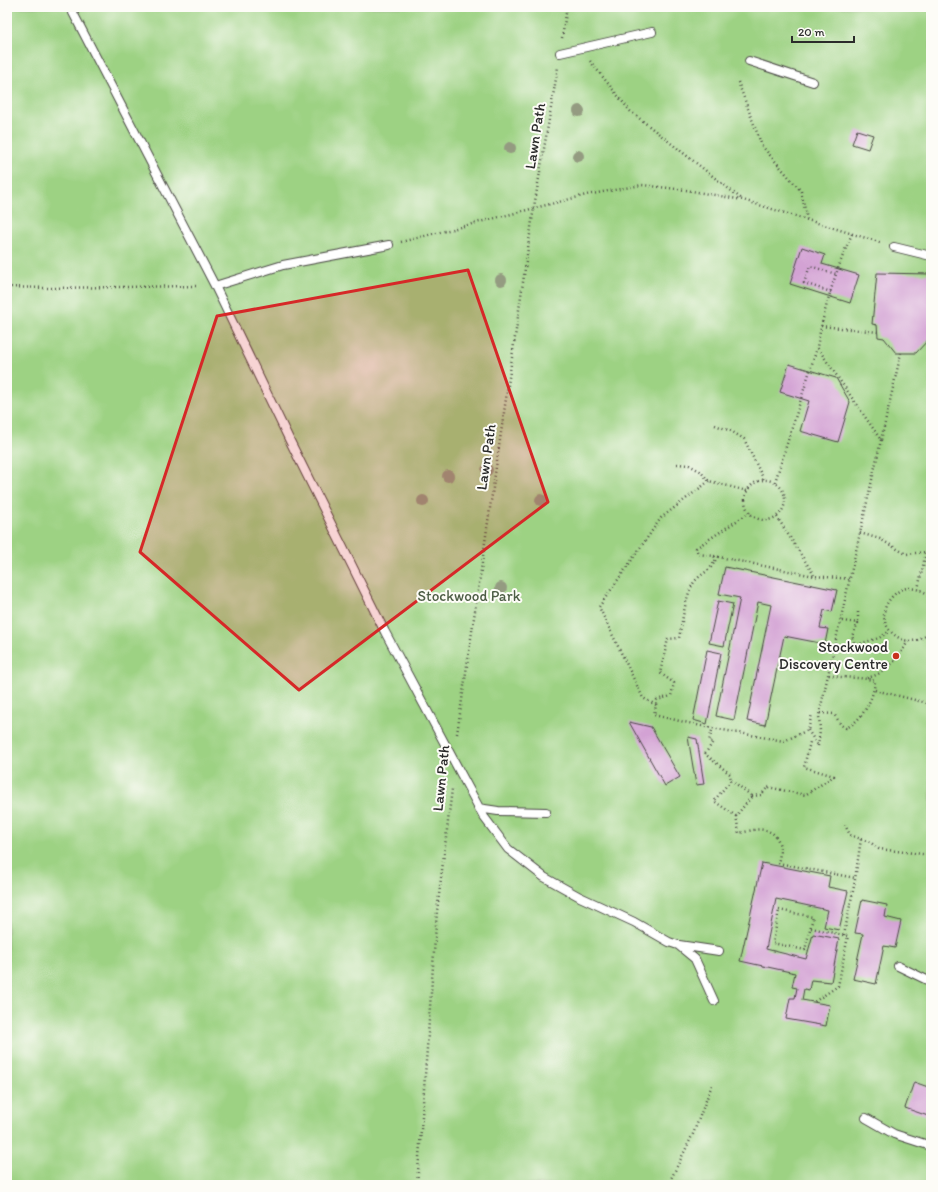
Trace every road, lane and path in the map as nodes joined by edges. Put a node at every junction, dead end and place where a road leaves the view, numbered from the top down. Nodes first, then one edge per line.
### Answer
1 (70, 7) edge
2 (568, 7) edge
3 (652, 32) dead end
4 (580, 48) junction
5 (560, 53) junction
6 (749, 61) dead end
7 (738, 82) dead end
8 (813, 82) dead end
9 (744, 200) junction
10 (534, 207) junction
11 (807, 220) junction
12 (852, 234) junction
13 (389, 245) joint
14 (894, 247) joint
15 (931, 256) edge
16 (836, 274) junction
17 (7, 286) edge
18 (215, 286) junction
19 (831, 292) junction
20 (821, 326) junction
21 (878, 332) dead end
22 (817, 348) junction
23 (901, 353) dead end
24 (715, 425) dead end
25 (881, 440) junction
26 (677, 464) dead end
27 (765, 480) junction
28 (709, 481) junction
29 (775, 482) junction
30 (747, 491) junction
31 (750, 512) junction
32 (777, 517) junction
33 (860, 533) junction
34 (926, 552) junction
35 (931, 553) edge
36 (714, 556) junction
37 (814, 576) junction
38 (851, 579) junction
39 (918, 589) junction
40 (931, 598) edge
41 (858, 612) dead end
42 (842, 621) junction
43 (858, 623) junction
44 (890, 631) junction
45 (931, 632) edge
46 (908, 641) junction
47 (829, 675) junction
48 (866, 678) junction
49 (875, 690) junction
50 (931, 704) edge
51 (656, 705) junction
52 (820, 712) junction
53 (812, 714) dead end
54 (713, 727) junction
55 (808, 730) junction
56 (457, 735) dead end
57 (810, 742) dead end
58 (455, 763) junction
59 (731, 780) junction
60 (752, 796) junction
61 (478, 808) junction
62 (546, 812) dead end
63 (736, 816) junction
64 (845, 825) dead end
65 (861, 838) junction
66 (931, 855) edge
67 (855, 878) junction
68 (811, 928) junction
69 (844, 935) junction
70 (678, 945) junction
71 (719, 951) dead end
72 (898, 966) dead end
73 (931, 982) edge
74 (714, 1001) dead end
75 (814, 1002) dead end
76 (712, 1085) dead end
77 (866, 1118) dead end
78 (931, 1146) edge
79 (931, 1182) edge
80 (417, 1185) edge
81 (668, 1185) edge
82 (922, 1185) edge

1 - 18 lane
2 - 5 path, Lawn Path
3 - 4 lane
4 - 5 lane
4 - 9 path
5 - 10 path, Lawn Path
6 - 8 lane
7 - 11 path
9 - 10 path
9 - 11 path
10 - 13 path
10 - 56 path, Lawn Path
11 - 12 path
12 - 14 path
12 - 16 path
13 - 18 lane
14 - 15 lane
16 - 19 path
16 - 19 path
17 - 18 path
18 - 58 lane
19 - 20 path
20 - 21 path
20 - 22 path
22 - 25 path
22 - 29 path
23 - 25 path
24 - 27 path
25 - 33 path
26 - 28 path
27 - 29 path
27 - 30 path
28 - 30 path
28 - 51 path
29 - 32 path
30 - 31 path
31 - 32 path
31 - 36 path
32 - 37 path
33 - 34 path
33 - 38 path
34 - 35 path
34 - 39 path
36 - 37 path
36 - 51 path
37 - 38 path
38 - 42 path
39 - 40 path
39 - 44 path
41 - 43 path
42 - 43 path
42 - 47 path
43 - 44 path
44 - 46 path
45 - 46 path
46 - 48 path
47 - 48 path
47 - 52 path
48 - 49 path
49 - 50 path
49 - 52 path
51 - 54 path
52 - 55 path
53 - 55 path
54 - 55 path
54 - 59 path
57 - 60 path
58 - 61 lane
58 - 80 path, Lawn Path
59 - 60 path
59 - 63 path
60 - 63 path
61 - 62 lane
61 - 70 lane
63 - 67 path
64 - 65 path
65 - 66 path
65 - 67 path
67 - 69 path
68 - 68 path
68 - 69 path
69 - 75 path
70 - 71 lane
70 - 74 lane
72 - 73 lane
76 - 81 path
77 - 78 lane
79 - 82 path

